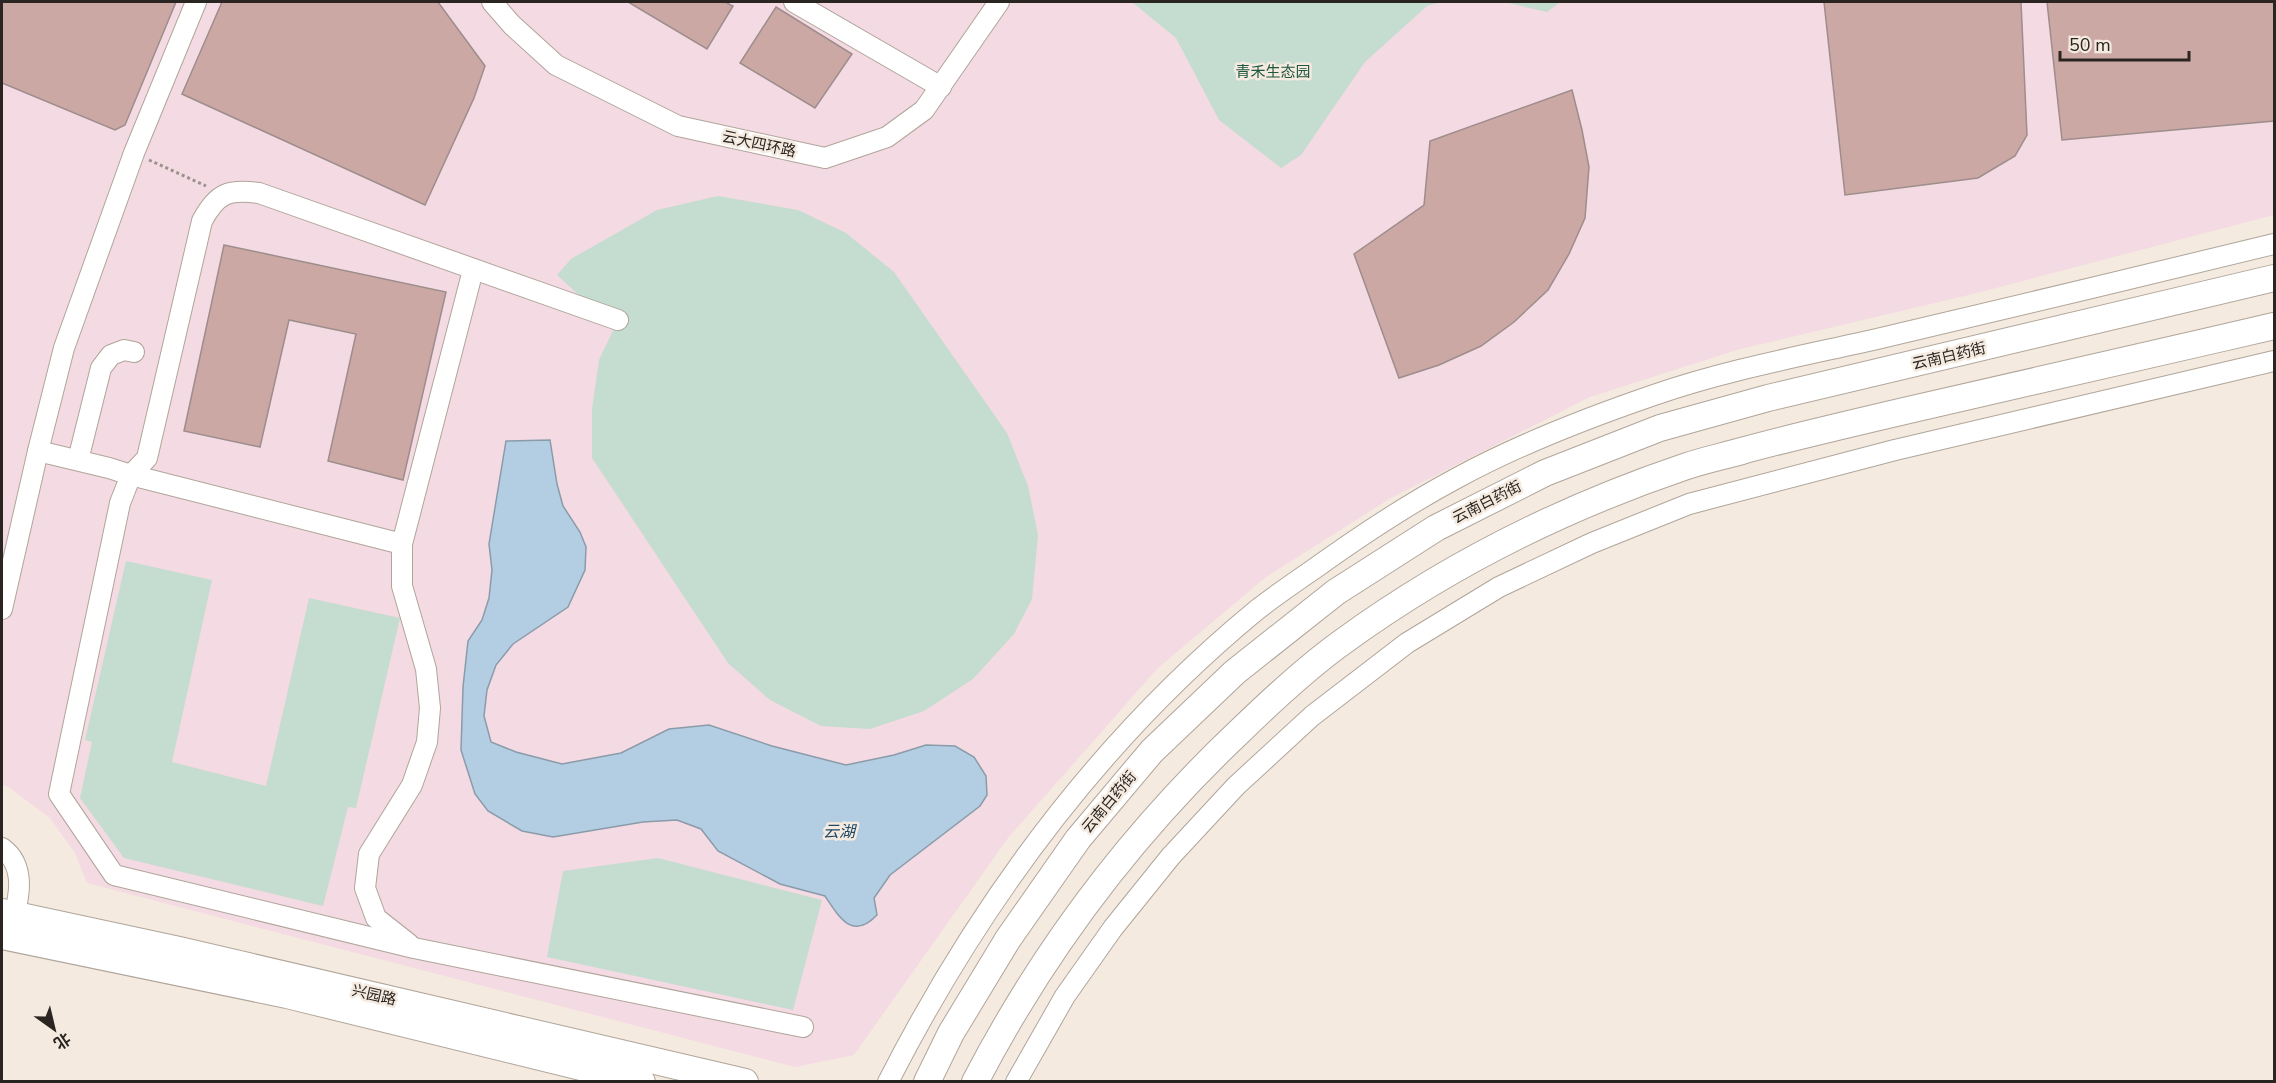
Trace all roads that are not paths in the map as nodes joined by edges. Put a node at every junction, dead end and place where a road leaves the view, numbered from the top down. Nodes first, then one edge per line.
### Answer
1 (196, 2) edge
2 (492, 2) edge
3 (794, 2) edge
4 (999, 2) edge
5 (941, 87) junction
6 (2274, 244) edge
7 (473, 270) junction
8 (2274, 278) edge
9 (618, 320) dead end
10 (2274, 326) edge
11 (134, 352) dead end
12 (2274, 361) edge
13 (38, 451) junction
14 (78, 460) junction
15 (131, 475) junction
16 (402, 544) junction
17 (2, 609) edge
18 (2, 848) edge
19 (6, 921) edge
20 (414, 948) junction
21 (803, 1027) dead end
22 (642, 1082) edge
23 (745, 1082) edge
24 (888, 1082) edge
25 (927, 1082) edge
26 (975, 1082) edge
27 (1016, 1082) edge

1 - 13 street
2 - 5 street, 云大四环路
3 - 5 street
4 - 5 street, 云大四环路
6 - 24 street
7 - 9 street
7 - 15 street
7 - 16 street
8 - 25 main road, 云南白药街
10 - 26 main road
11 - 14 street
12 - 27 street
13 - 14 street
13 - 17 street
14 - 15 street
15 - 16 street
15 - 20 street
16 - 20 street
18 - 19 street
19 - 22 main road, 兴园路
19 - 23 main road, 兴园路
20 - 21 street

